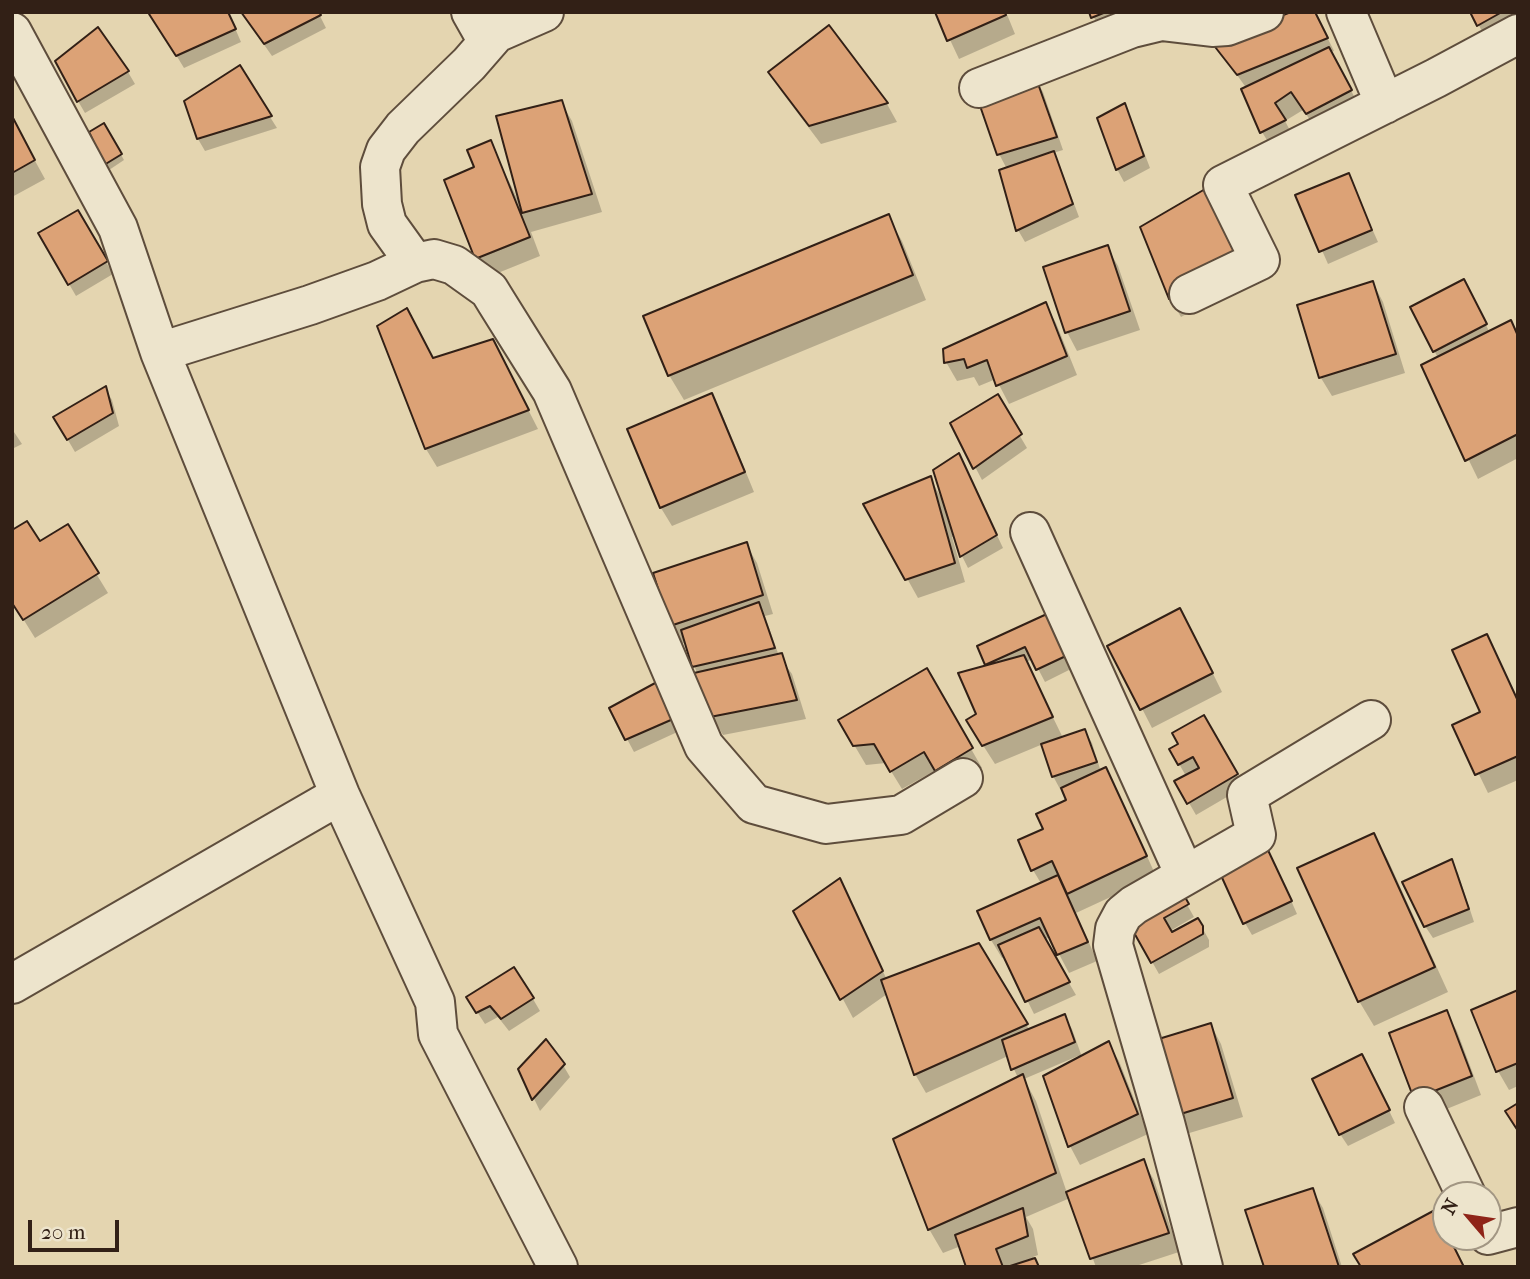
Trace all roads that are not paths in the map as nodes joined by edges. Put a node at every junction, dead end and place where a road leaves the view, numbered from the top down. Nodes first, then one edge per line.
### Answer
1 (544, 12) edge
2 (1264, 12) edge
3 (1346, 12) edge
4 (479, 27) edge
5 (12, 32) edge
6 (1518, 34) edge
7 (979, 88) dead end
8 (1385, 104) junction
9 (415, 263) junction
10 (1189, 294) dead end
11 (160, 352) junction
12 (1030, 532) dead end
13 (1371, 720) dead end
14 (963, 778) dead end
15 (340, 795) junction
16 (1185, 876) junction
17 (12, 984) edge
18 (1424, 1107) dead end
19 (1459, 1181) edge
20 (558, 1267) edge
21 (1203, 1267) edge

1 - 4 street
2 - 7 street
3 - 8 street
4 - 9 street
5 - 11 street
6 - 8 street
8 - 10 street
9 - 11 street
9 - 14 street
11 - 15 street
12 - 16 street
13 - 16 street
15 - 17 street
15 - 20 street
16 - 21 street
18 - 19 street

